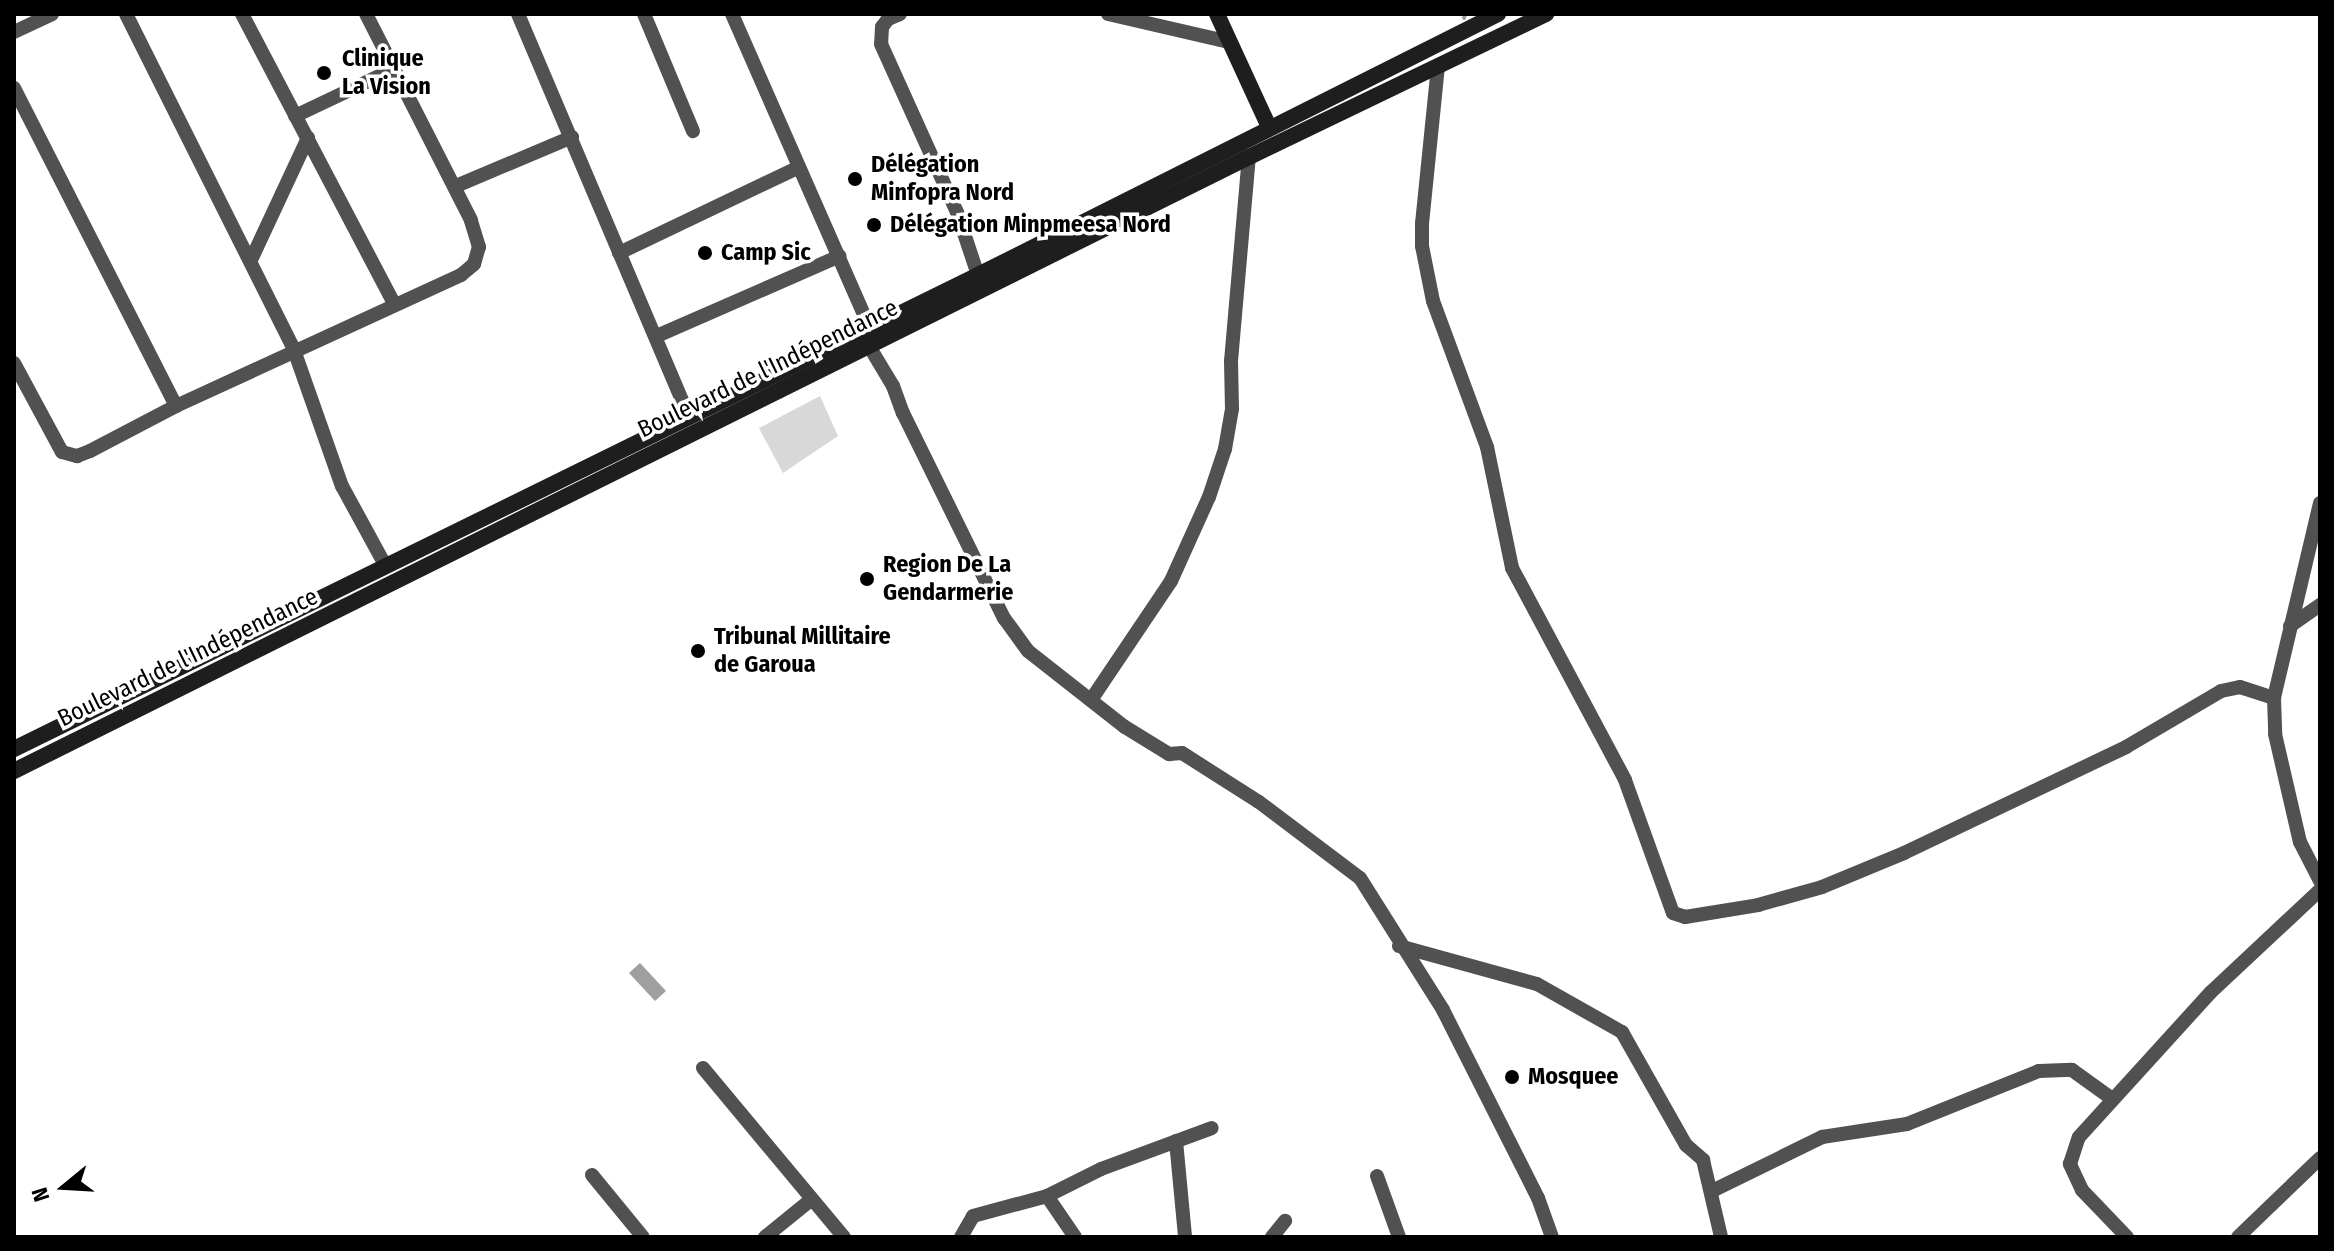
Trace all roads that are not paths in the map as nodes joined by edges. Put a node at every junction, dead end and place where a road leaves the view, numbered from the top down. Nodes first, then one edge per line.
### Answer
1 (52, 14) edge
2 (126, 14) edge
3 (242, 14) edge
4 (366, 14) edge
5 (518, 14) edge
6 (644, 14) edge
7 (732, 14) edge
8 (900, 14) edge
9 (1108, 14) edge
10 (1217, 14) edge
11 (1498, 14) edge
12 (1546, 14) edge
13 (14, 32) edge
14 (1229, 42) junction
15 (1438, 66) junction
16 (394, 69) junction
17 (14, 88) edge
18 (295, 116) junction
19 (1269, 127) junction
20 (693, 131) dead end
21 (572, 137) junction
22 (308, 138) junction
23 (1278, 144) junction
24 (1249, 157) junction
25 (799, 167) junction
26 (456, 186) junction
27 (619, 253) junction
28 (840, 256) junction
29 (251, 260) junction
30 (978, 275) junction
31 (394, 304) junction
32 (869, 326) junction
33 (659, 335) dead end
34 (869, 346) junction
35 (294, 350) junction
36 (14, 363) edge
37 (176, 406) junction
38 (688, 415) junction
39 (2320, 503) edge
40 (385, 565) junction
41 (2320, 605) edge
42 (2290, 626) junction
43 (2274, 698) junction
44 (1091, 700) junction
45 (14, 749) edge
46 (14, 771) edge
47 (2320, 881) edge
48 (2320, 890) edge
49 (1399, 946) junction
50 (703, 1068) dead end
51 (2111, 1098) junction
52 (1212, 1128) dead end
53 (1176, 1141) junction
54 (2320, 1158) edge
55 (592, 1175) dead end
56 (1377, 1176) dead end
57 (1712, 1191) junction
58 (1047, 1196) junction
59 (812, 1199) junction
60 (1285, 1221) dead end
61 (643, 1237) edge
62 (765, 1237) edge
63 (844, 1237) edge
64 (961, 1237) edge
65 (1075, 1237) edge
66 (1185, 1237) edge
67 (1272, 1237) edge
68 (1399, 1237) edge
69 (1552, 1237) edge
70 (1721, 1237) edge
71 (2127, 1237) edge
72 (2238, 1237) edge

1 - 13 street
2 - 29 street
3 - 18 street
4 - 16 street
5 - 21 street
6 - 20 street
7 - 25 street
8 - 30 street
9 - 14 street
10 - 14 main road
11 - 19 main road, Boulevard de l'Indépendance
12 - 15 main road, Boulevard de l'Indépendance
14 - 19 main road
15 - 23 main road, Boulevard de l'Indépendance
15 - 43 street
16 - 18 street
16 - 26 street
17 - 37 street
18 - 22 street
19 - 23 street
19 - 30 main road, Boulevard de l'Indépendance
21 - 26 street
21 - 27 street
22 - 29 street
22 - 31 street
23 - 24 main road, Boulevard de l'Indépendance
24 - 34 main road, Boulevard de l'Indépendance
24 - 44 street
25 - 27 street
25 - 28 street
26 - 31 street
27 - 38 street
28 - 32 street
28 - 33 street
29 - 35 street
30 - 32 main road, Boulevard de l'Indépendance
31 - 35 street
32 - 38 main road, Boulevard de l'Indépendance
34 - 44 street
34 - 46 main road, Boulevard de l'Indépendance
35 - 37 street
35 - 40 street
36 - 37 street
38 - 40 main road, Boulevard de l'Indépendance
39 - 42 street
40 - 45 main road, Boulevard de l'Indépendance
41 - 42 street
42 - 43 street
43 - 47 street
44 - 49 street
48 - 51 street
49 - 57 street
49 - 69 street
50 - 59 street
51 - 57 street
51 - 71 street
52 - 53 street
53 - 58 street
53 - 66 street
54 - 72 street
55 - 61 street
56 - 68 street
57 - 70 street
58 - 64 street
58 - 65 street
59 - 62 street
59 - 63 street
60 - 67 street

